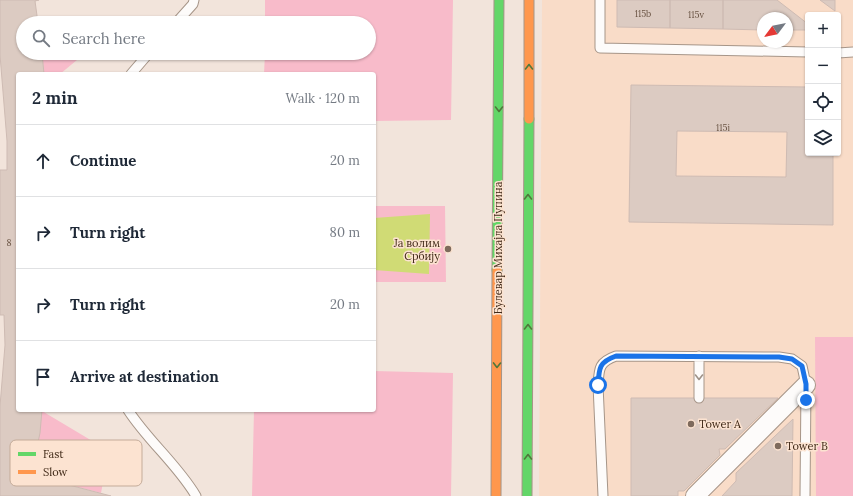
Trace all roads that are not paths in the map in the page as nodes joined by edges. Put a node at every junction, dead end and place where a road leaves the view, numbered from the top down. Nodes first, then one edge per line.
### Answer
1 (194, 0) edge
2 (499, 0) edge
3 (529, 0) edge
4 (600, 0) edge
5 (182, 16) edge
6 (805, 52) edge
7 (853, 52) edge
8 (841, 53) edge
9 (144, 60) edge
10 (133, 72) edge
11 (699, 356) junction
12 (806, 384) junction
13 (699, 398) dead end
14 (129, 412) edge
15 (196, 496) edge
16 (496, 496) edge
17 (528, 496) edge
18 (603, 496) edge
19 (695, 496) edge
20 (805, 496) edge

1 - 5 lane
2 -> 16 main road, Булевар Михајла Пупина
17 -> 3 main road
4 - 6 lane
7 - 8 lane
9 - 10 lane
11 - 12 lane
11 -> 13 lane
11 - 18 lane
12 - 19 street
12 - 20 lane
14 - 15 lane

